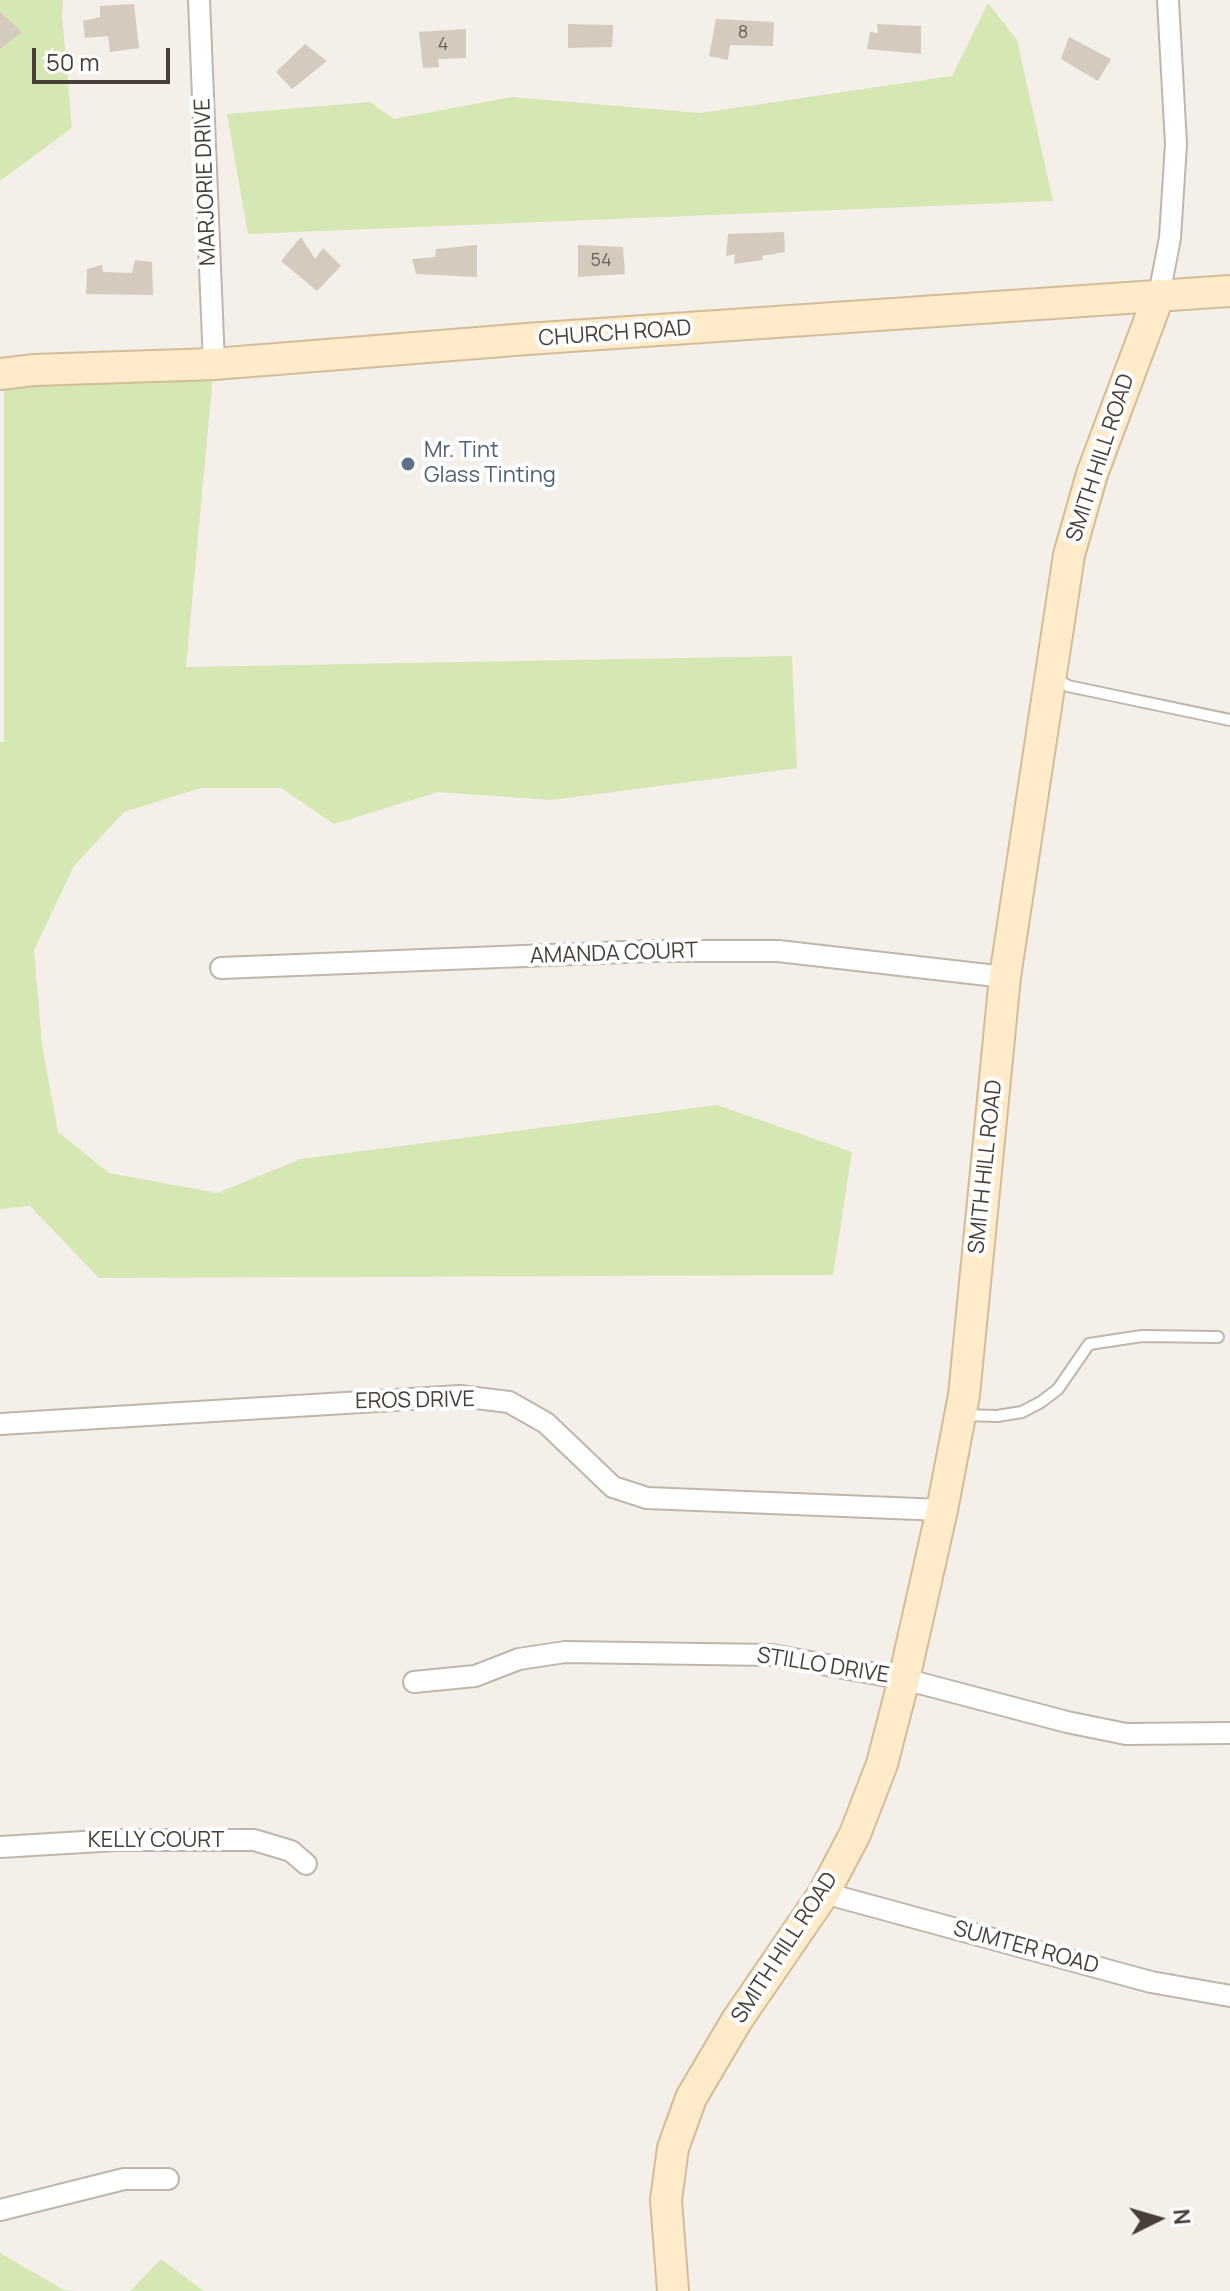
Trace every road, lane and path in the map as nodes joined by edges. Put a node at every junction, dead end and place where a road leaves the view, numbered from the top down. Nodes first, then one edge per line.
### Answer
1 (199, 0) edge
2 (1168, 0) edge
3 (1230, 291) edge
4 (1159, 295) junction
5 (214, 364) junction
6 (0, 374) edge
7 (1050, 675) junction
8 (1230, 720) edge
9 (221, 968) dead end
10 (1005, 977) junction
11 (1218, 1337) dead end
12 (960, 1415) junction
13 (0, 1424) edge
14 (942, 1510) junction
15 (904, 1679) junction
16 (414, 1682) dead end
17 (1230, 1733) edge
18 (0, 1847) edge
19 (306, 1864) dead end
20 (824, 1893) junction
21 (1230, 1996) edge
22 (168, 2179) dead end
23 (0, 2210) edge
24 (673, 2291) edge

1 - 5 street, MARJORIE DRIVE
2 - 4 street, SMITH HILL ROAD
3 - 4 street, CHURCH ROAD
4 - 5 street, CHURCH ROAD
4 - 7 street, SMITH HILL ROAD
5 - 6 street, CHURCH ROAD
7 - 8 lane
7 - 10 street, SMITH HILL ROAD
9 - 10 street, AMANDA COURT
10 - 12 street, SMITH HILL ROAD
11 - 12 lane
12 - 14 street, SMITH HILL ROAD
13 - 14 street, EROS DRIVE
14 - 15 street, SMITH HILL ROAD
15 - 16 street, STILLO DRIVE
15 - 17 street, STILLO DRIVE
15 - 20 street, SMITH HILL ROAD
18 - 19 street, KELLY COURT
20 - 21 street, SUMTER ROAD
20 - 24 street, SMITH HILL ROAD
22 - 23 street

